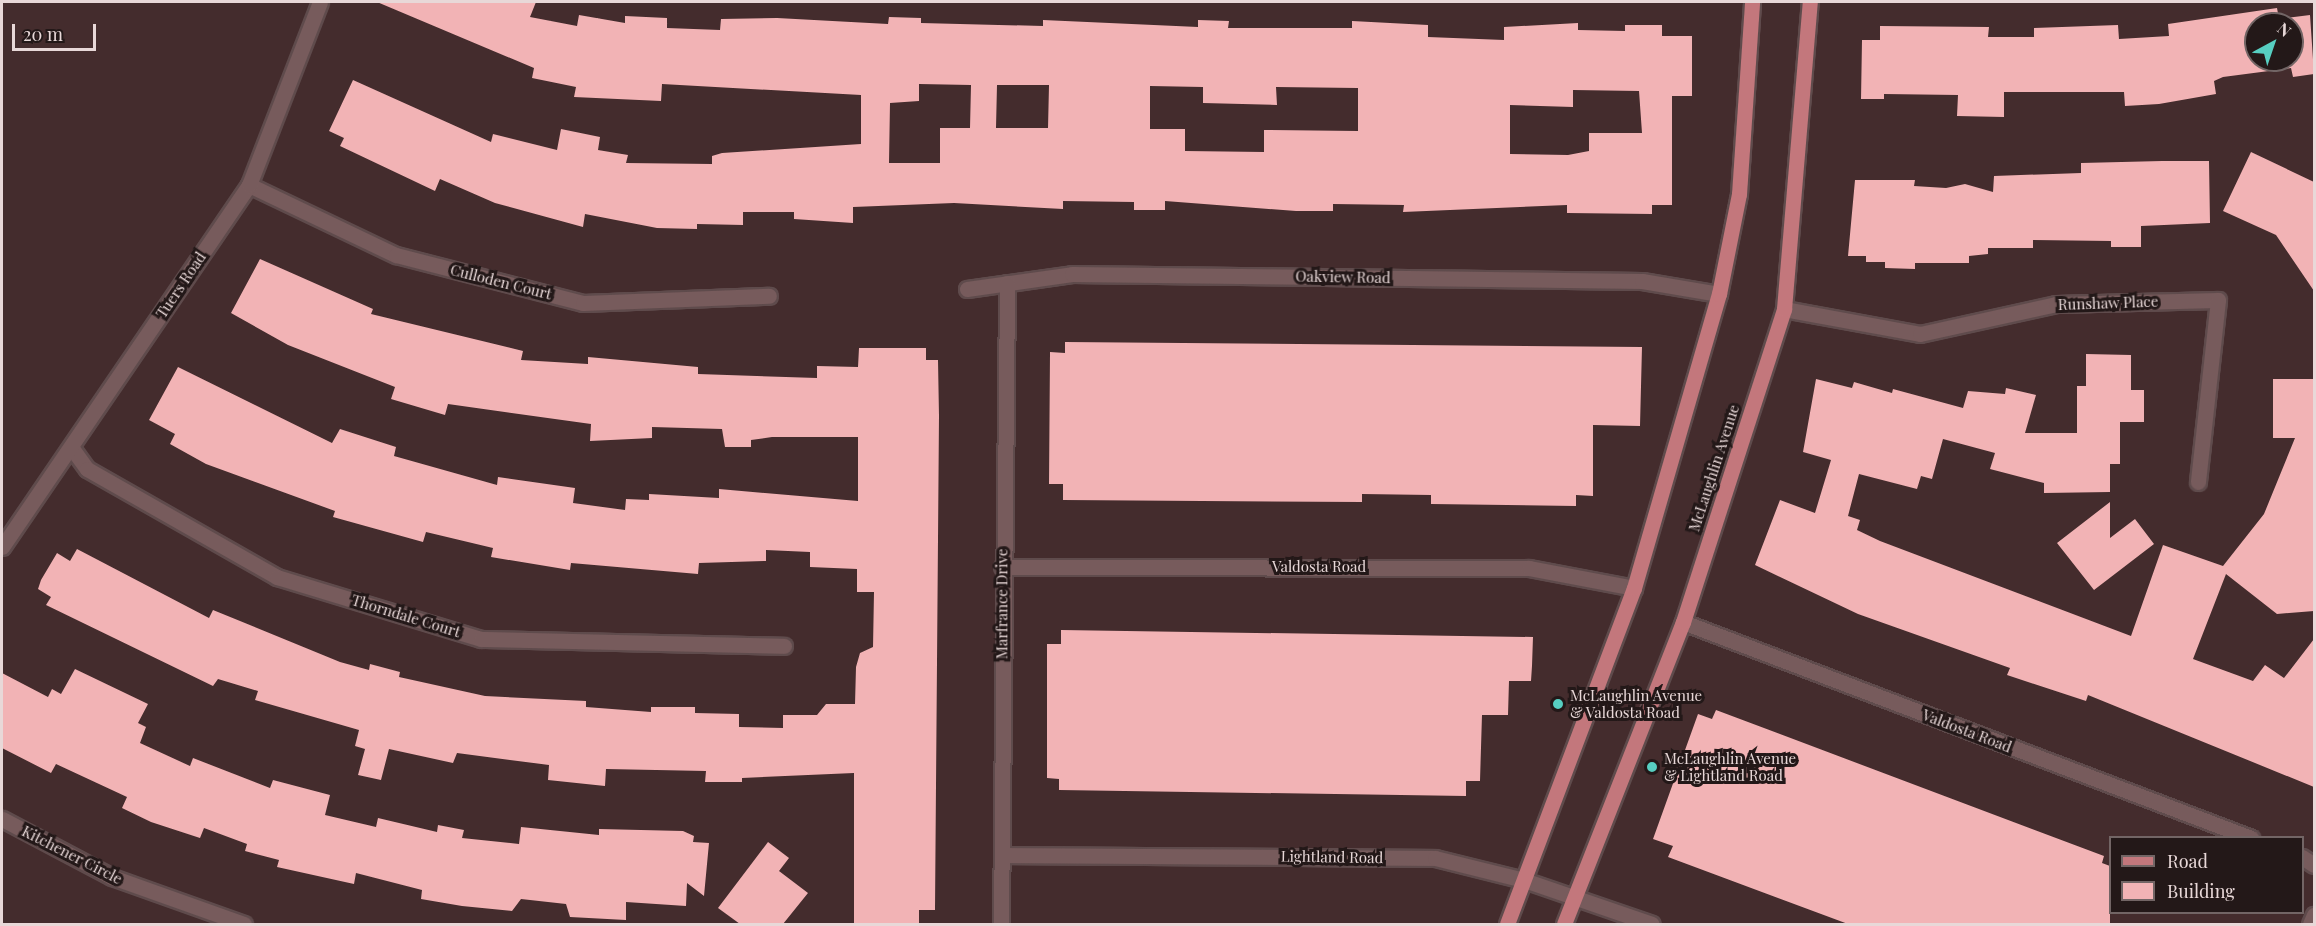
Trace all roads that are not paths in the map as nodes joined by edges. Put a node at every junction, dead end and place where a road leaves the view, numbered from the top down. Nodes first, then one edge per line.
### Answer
1 (320, 2) edge
2 (1752, 2) edge
3 (1810, 2) edge
4 (249, 185) junction
5 (1007, 283) junction
6 (967, 289) dead end
7 (1719, 294) junction
8 (769, 296) dead end
9 (1784, 309) junction
10 (71, 447) junction
11 (2198, 482) dead end
12 (2, 547) edge
13 (1002, 567) junction
14 (1634, 588) junction
15 (1683, 622) junction
16 (784, 646) dead end
17 (2, 819) edge
18 (2248, 836) edge
19 (1003, 855) junction
20 (1524, 880) junction
21 (1574, 897) junction
22 (2314, 915) edge
23 (244, 924) edge
24 (1001, 924) edge
25 (1508, 924) edge
26 (1564, 924) edge
27 (1652, 924) edge
28 (2310, 924) edge

1 - 4 street, Tuers Road
2 - 7 main road
3 - 9 main road, McLaughlin Avenue
4 - 8 street, Culloden Court
4 - 10 street, Tuers Road
5 - 6 street, Oakview Road
5 - 7 street, Oakview Road
5 - 13 street, Marfrance Drive
7 - 14 main road
9 - 11 street, Runshaw Place
9 - 15 main road, McLaughlin Avenue
10 - 12 street, Tuers Road
10 - 16 street, Thorndale Court
13 - 14 street, Valdosta Road
13 - 19 street, Marfrance Drive
14 - 20 main road
15 - 18 street, Valdosta Road
15 - 21 main road, McLaughlin Avenue
17 - 23 street, Kitchener Circle
19 - 20 street, Lightland Road
19 - 24 street, Marfrance Drive
20 - 21 street, Lightland Road
20 - 25 main road
21 - 26 main road, McLaughlin Avenue
21 - 27 street, Lightland Road
22 - 28 street

